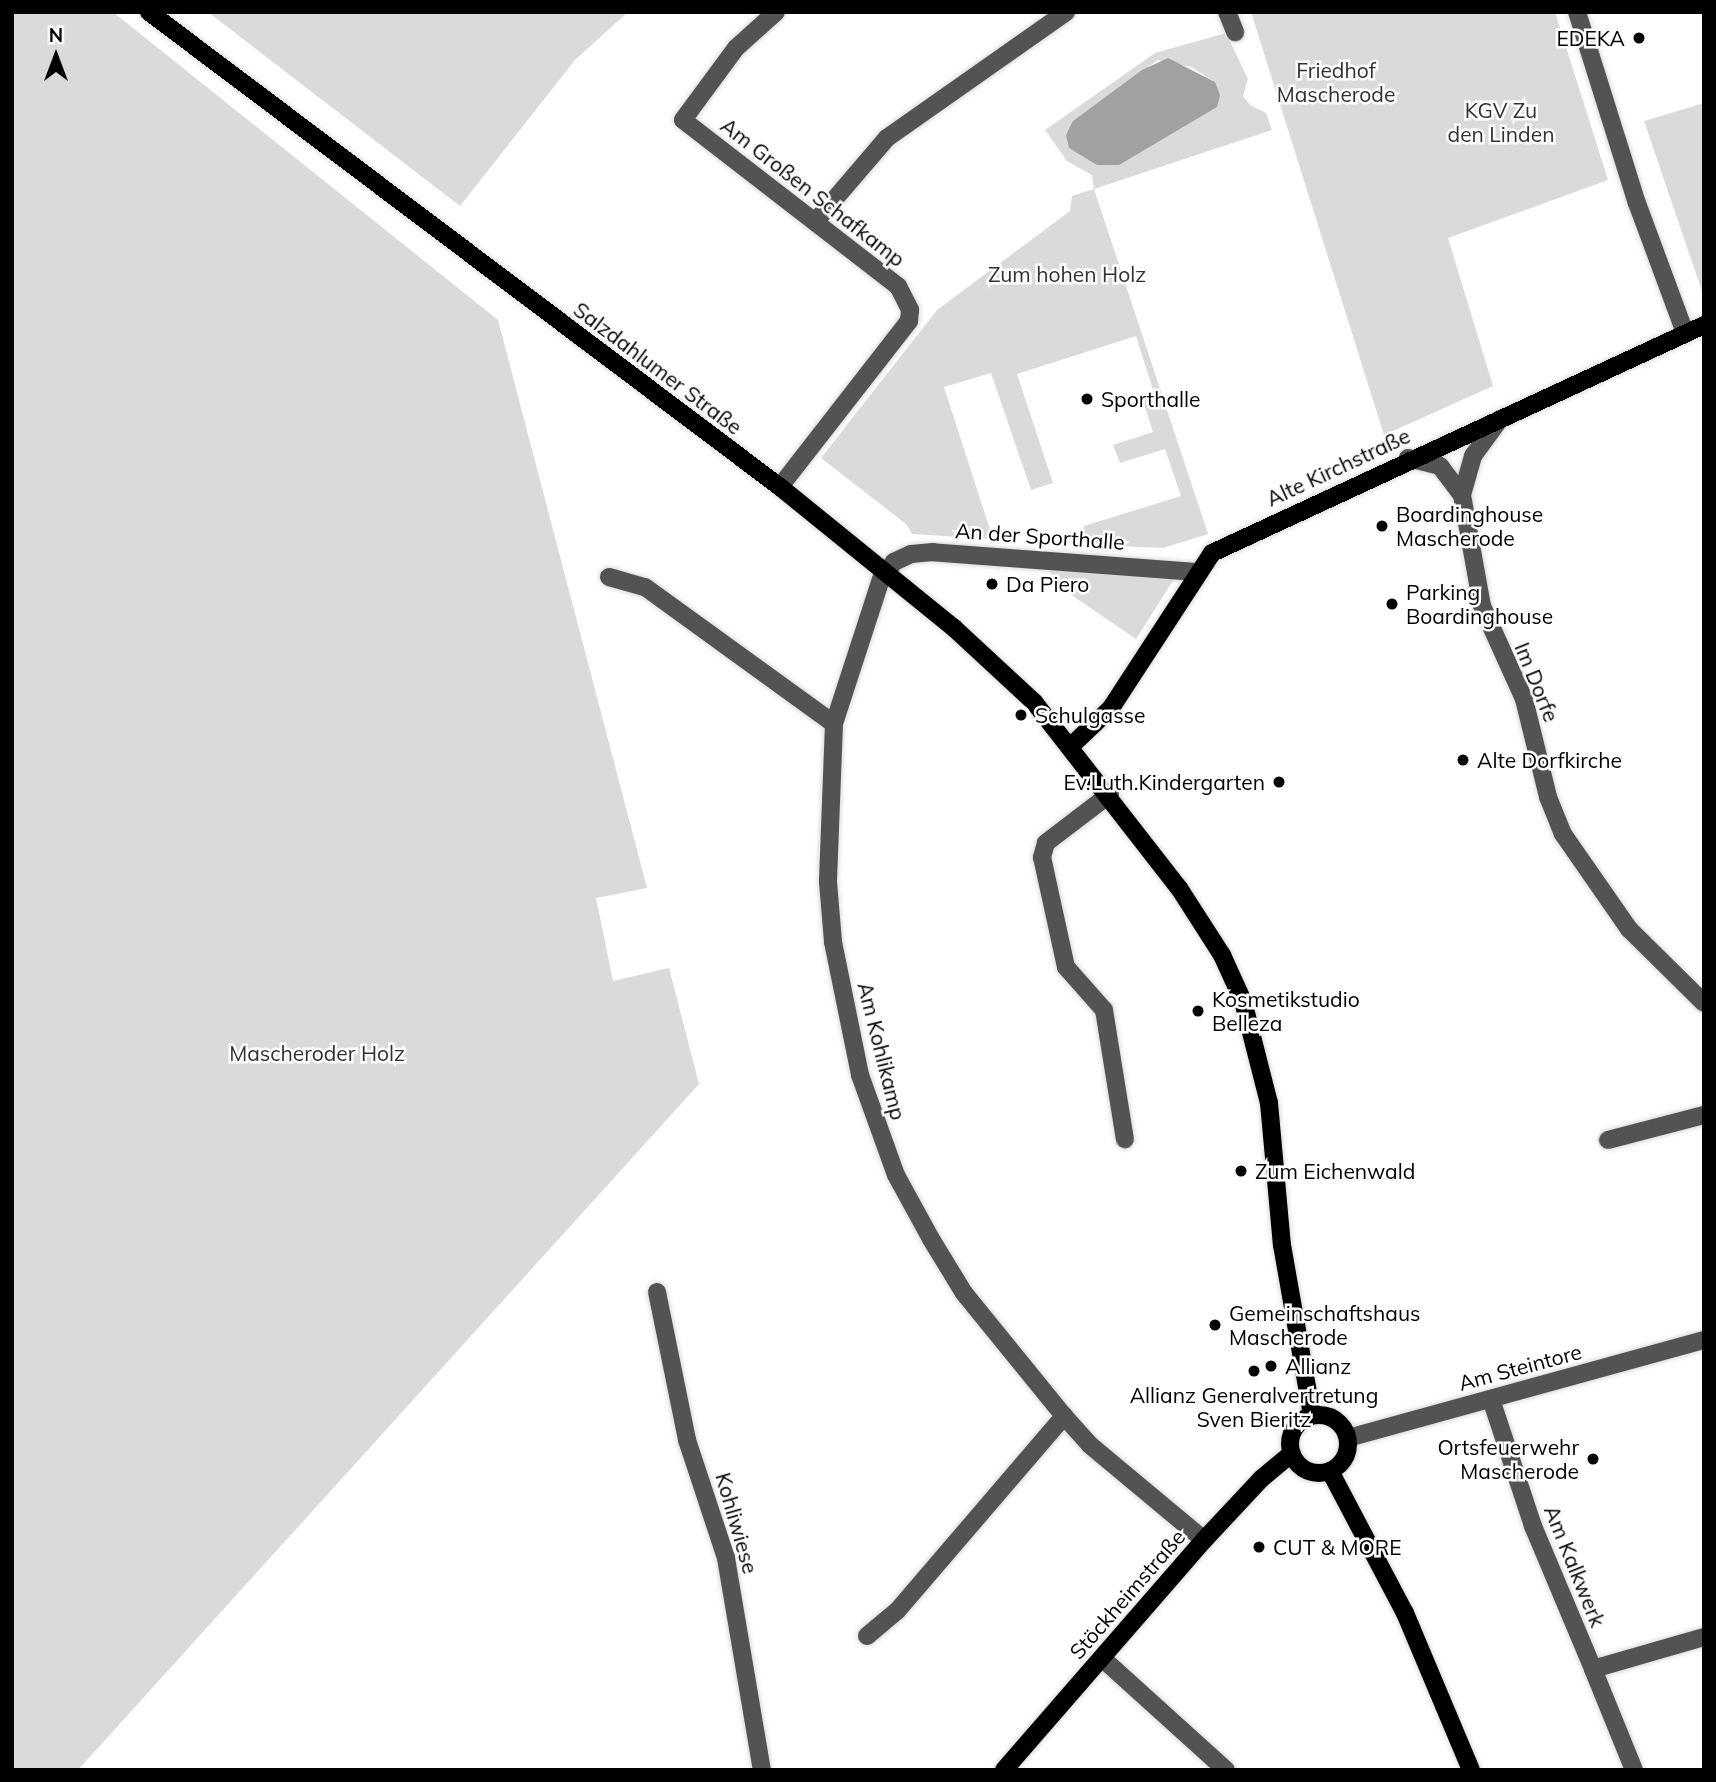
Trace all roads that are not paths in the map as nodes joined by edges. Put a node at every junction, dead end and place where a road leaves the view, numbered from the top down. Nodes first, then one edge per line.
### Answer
1 (149, 12) edge
2 (776, 12) edge
3 (1066, 12) edge
4 (1227, 12) edge
5 (1577, 12) edge
6 (1235, 33) dead end
7 (815, 222) junction
8 (1704, 325) edge
9 (1685, 333) junction
10 (1503, 415) junction
11 (1408, 458) junction
12 (780, 487) junction
13 (1462, 495) junction
14 (885, 570) junction
15 (1196, 572) junction
16 (610, 577) dead end
17 (834, 724) junction
18 (1070, 747) junction
19 (1110, 794) junction
20 (1704, 1003) edge
21 (1704, 1115) edge
22 (1125, 1139) dead end
23 (1608, 1140) dead end
24 (657, 1292) dead end
25 (1704, 1340) edge
26 (1491, 1399) junction
27 (1312, 1415) junction
28 (1064, 1416) junction
29 (1348, 1438) junction
30 (1292, 1453) junction
31 (1330, 1471) junction
32 (1204, 1540) junction
33 (867, 1636) dead end
34 (1704, 1637) edge
35 (1102, 1658) junction
36 (1593, 1669) junction
37 (762, 1770) edge
38 (1004, 1770) edge
39 (1226, 1770) edge
40 (1471, 1770) edge
41 (1634, 1770) edge

1 - 12 main road, Salzdahlumer Straße
2 - 7 street, Am Großen Schafkamp
3 - 7 street
4 - 6 street
5 - 9 street
7 - 12 street, Am Großen Schafkamp
8 - 9 main road, Alte Kirchstraße
9 - 10 main road, Alte Kirchstraße
10 - 11 main road, Alte Kirchstraße
10 - 13 street, Im Dorfe
11 - 13 street, Im Dorfe
11 - 15 main road, Alte Kirchstraße
12 - 14 main road, Salzdahlumer Straße
13 - 20 street, Im Dorfe
14 - 15 street, An der Sporthalle
14 - 17 street, Am Kohlikamp
14 - 18 main road, Salzdahlumer Straße
15 - 18 main road, Alte Kirchstraße
16 - 17 street
17 - 28 street, Am Kohlikamp
18 - 19 main road, Salzdahlumer Straße
19 - 22 street
19 - 27 main road, Salzdahlumer Straße
21 - 23 street
24 - 37 street, Kohliwiese
25 - 26 street, Am Steintore
26 - 29 street, Am Steintore
26 - 36 street, Am Kalkwerk
27 - 29 main road
27 - 30 main road
28 - 32 street, Am Kohlikamp
28 - 33 street
29 - 31 main road
30 - 31 main road
30 - 32 main road, Stöckheimstraße
31 - 40 main road
32 - 35 main road, Stöckheimstraße
34 - 36 street
35 - 38 main road, Stöckheimstraße
35 - 39 street
36 - 41 street, Am Kalkwerk

